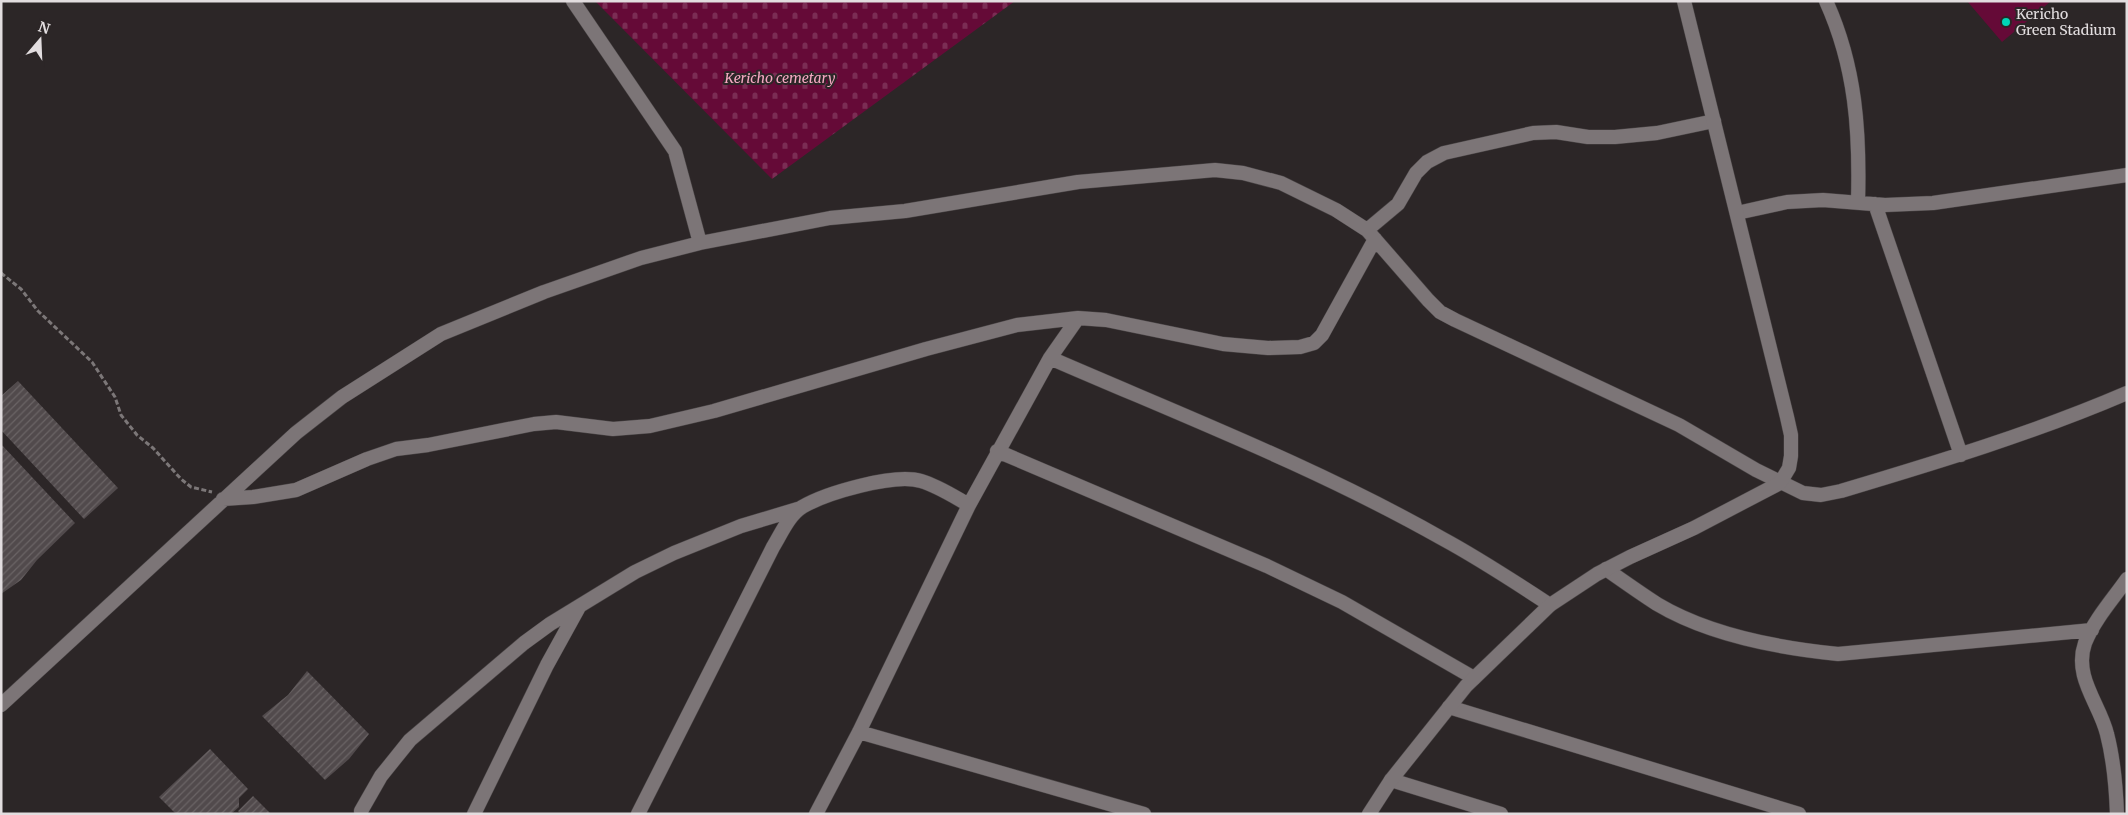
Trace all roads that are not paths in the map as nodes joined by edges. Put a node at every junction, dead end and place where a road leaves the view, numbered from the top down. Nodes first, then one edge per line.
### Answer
1 (573, 1) edge
2 (1684, 1) edge
3 (1826, 1) edge
4 (1714, 121) junction
5 (2127, 175) edge
6 (1858, 203) junction
7 (1874, 204) junction
8 (1737, 213) junction
9 (1371, 235) junction
10 (700, 243) junction
11 (1078, 318) junction
12 (1050, 358) junction
13 (2127, 393) edge
14 (997, 451) junction
15 (1961, 456) junction
16 (1780, 483) junction
17 (224, 499) junction
18 (969, 505) junction
19 (801, 508) junction
20 (1606, 569) junction
21 (2127, 579) edge
22 (1550, 605) junction
23 (579, 607) junction
24 (2092, 630) junction
25 (1474, 678) junction
26 (1, 704) edge
27 (1449, 707) junction
28 (859, 732) junction
29 (1391, 780) junction
30 (362, 813) edge
31 (474, 814) edge
32 (638, 814) edge
33 (816, 814) edge
34 (1144, 814) edge
35 (1369, 814) edge
36 (1501, 814) edge
37 (1799, 814) edge
38 (2117, 814) edge

1 - 10 street
2 - 4 street
3 - 6 street
4 - 8 street
4 - 9 street
5 - 7 street
6 - 7 street
6 - 8 street
7 - 15 street
8 - 16 street
9 - 10 street
9 - 11 street
9 - 16 street
10 - 17 street
11 - 12 street
11 - 17 street
12 - 14 street
12 - 22 street
13 - 15 street
14 - 18 street
14 - 25 street
15 - 16 street
16 - 20 street
17 - 26 street
18 - 19 street
18 - 28 street
19 - 23 street
19 - 32 street
20 - 22 street
20 - 24 street
21 - 24 street
22 - 25 street
23 - 30 street
23 - 31 street
24 - 38 street
25 - 27 street
27 - 29 street
27 - 37 street
28 - 33 street
28 - 34 street
29 - 35 street
29 - 36 street

